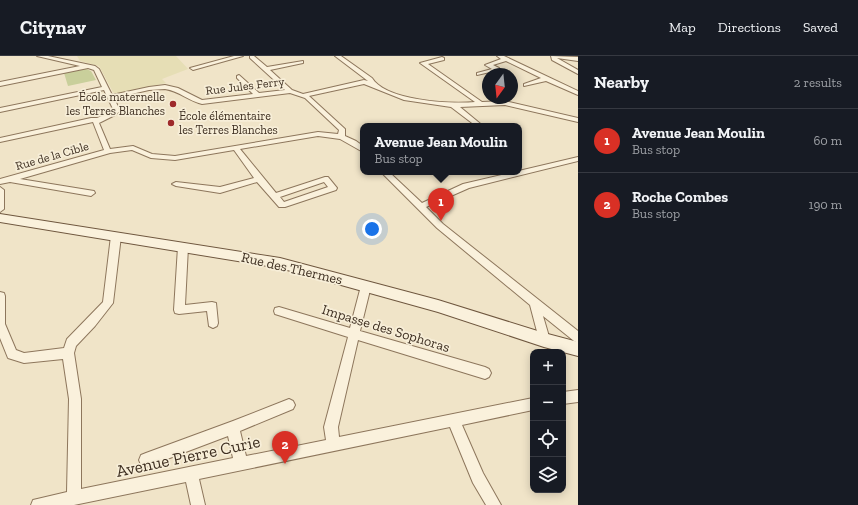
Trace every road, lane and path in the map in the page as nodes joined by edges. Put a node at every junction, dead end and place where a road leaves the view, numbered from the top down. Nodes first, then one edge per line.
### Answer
1 (40, 56) edge
2 (240, 56) edge
3 (252, 56) edge
4 (338, 56) edge
5 (500, 56) edge
6 (554, 56) edge
7 (221, 58) edge
8 (506, 59) junction
9 (578, 59) edge
10 (442, 60) dead end
11 (301, 62) dead end
12 (89, 65) junction
13 (193, 68) dead end
14 (266, 69) junction
15 (578, 72) edge
16 (478, 74) dead end
17 (239, 77) dead end
18 (547, 79) junction
19 (372, 83) junction
20 (0, 84) edge
21 (526, 85) dead end
22 (106, 88) junction
23 (290, 91) junction
24 (578, 93) edge
25 (258, 95) junction
26 (305, 95) junction
27 (110, 98) junction
28 (480, 103) junction
29 (453, 105) junction
30 (0, 110) edge
31 (98, 120) junction
32 (578, 120) edge
33 (476, 123) edge
34 (341, 136) junction
35 (0, 140) edge
36 (235, 147) junction
37 (360, 148) edge
38 (109, 151) junction
39 (578, 159) edge
40 (522, 171) edge
41 (388, 175) edge
42 (506, 175) edge
43 (259, 179) junction
44 (10, 180) junction
45 (0, 182) edge
46 (176, 184) dead end
47 (0, 190) edge
48 (91, 193) dead end
49 (275, 196) junction
50 (420, 206) junction
51 (0, 209) edge
52 (0, 218) edge
53 (116, 236) junction
54 (183, 247) junction
55 (366, 286) junction
56 (0, 296) edge
57 (535, 304) junction
58 (279, 311) dead end
59 (213, 323) dead end
60 (354, 333) junction
61 (578, 338) edge
62 (544, 340) junction
63 (578, 349) edge
64 (68, 353) junction
65 (485, 373) dead end
66 (289, 404) dead end
67 (530, 405) edge
68 (454, 420) junction
69 (233, 428) junction
70 (333, 445) junction
71 (146, 460) dead end
72 (241, 463) junction
73 (191, 475) junction
74 (74, 497) junction
75 (38, 505) edge
76 (198, 505) edge
77 (494, 505) edge

1 - 12 street
2 - 7 street
3 - 14 street
4 - 19 street
5 - 8 street
6 - 9 street
6 - 15 street
7 - 13 street
8 - 16 street
8 - 18 street
10 - 28 street
11 - 14 street
12 - 20 street
12 - 22 street
14 - 23 street
17 - 25 street
18 - 21 street
18 - 24 street
19 - 26 street
19 - 29 street
22 - 27 street
22 - 30 street
23 - 25 street, Rue Jules Ferry
23 - 26 street, Rue Jules Ferry
25 - 27 street, Rue Jules Ferry
26 - 34 street, Rue Jules Ferry
27 - 31 street
28 - 29 street
28 - 32 street
29 - 33 street
31 - 35 street
31 - 38 street
34 - 36 street, Rue de la Cible
34 - 37 street
36 - 38 street, Rue de la Cible
36 - 43 street
38 - 44 street, Rue de la Cible
39 - 40 street
41 - 50 street
42 - 50 street
43 - 46 street
43 - 49 street
44 - 45 street, Rue de la Cible
44 - 48 street
47 - 51 street
49 - 49 street
50 - 57 street
52 - 53 main road, Rue des Thermes
53 - 54 main road, Rue des Thermes
53 - 64 street
54 - 55 main road, Rue des Thermes
54 - 59 street
55 - 60 street
55 - 62 main road, Rue des Thermes
56 - 64 street
57 - 61 street
57 - 62 street
58 - 60 street, Impasse des Sophoras
60 - 65 street, Impasse des Sophoras
60 - 70 street
62 - 63 main road, Rue des Thermes
64 - 74 street
66 - 69 street
67 - 68 street, Avenue Pierre Curie
68 - 70 street, Avenue Pierre Curie
68 - 77 street
69 - 71 street
69 - 72 street
70 - 72 street, Avenue Pierre Curie
72 - 73 street, Avenue Pierre Curie
73 - 74 street, Avenue Pierre Curie
73 - 76 street
74 - 75 street, Avenue Pierre Curie

